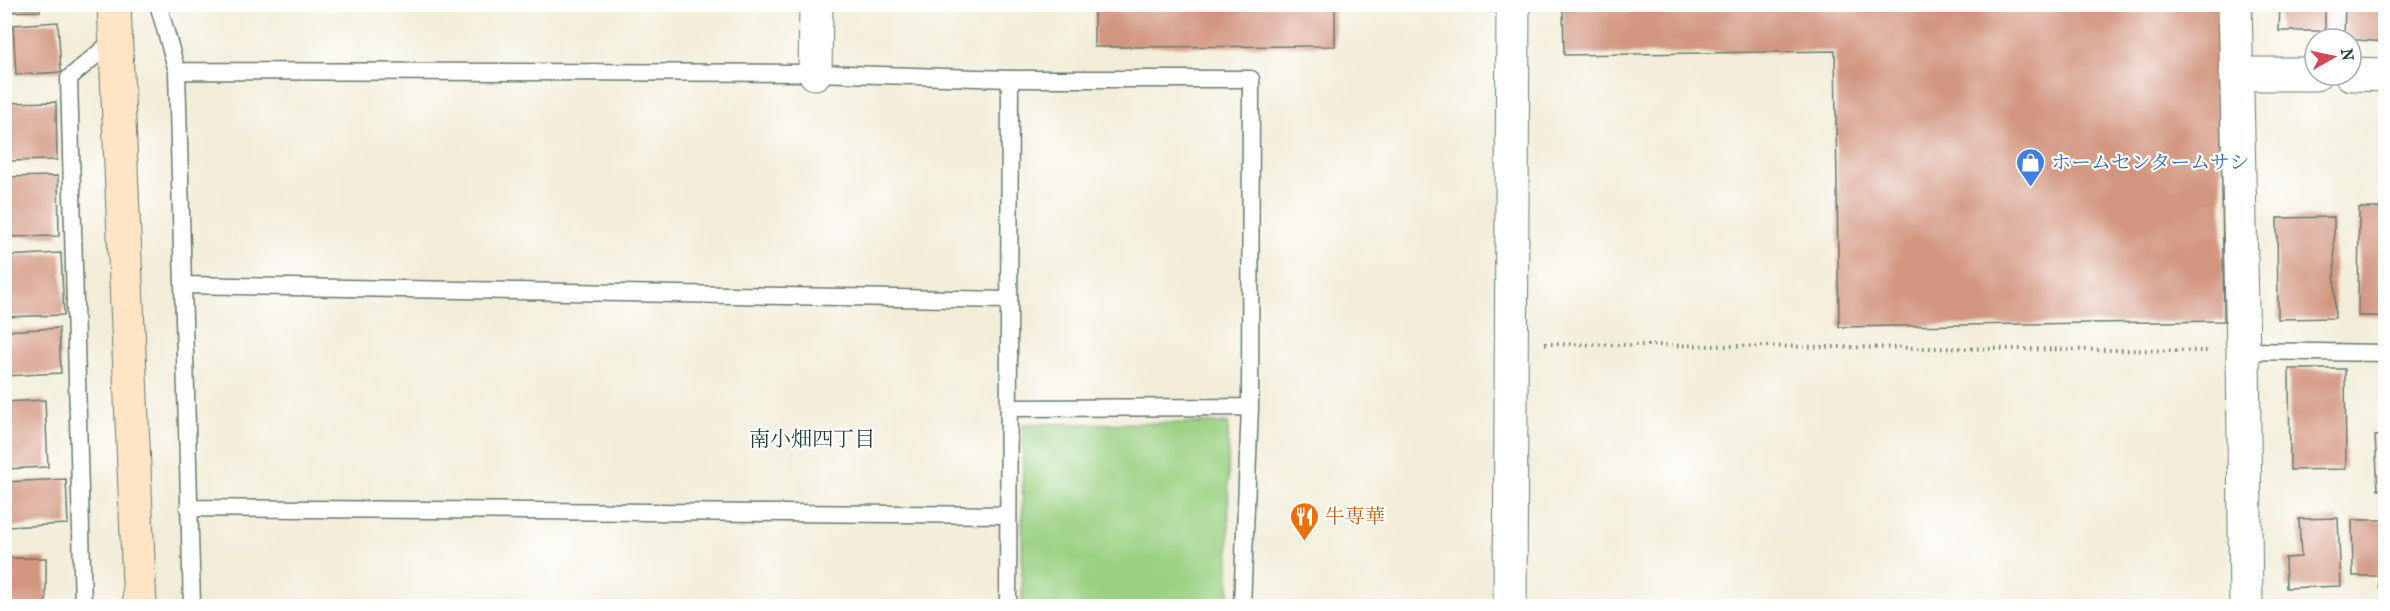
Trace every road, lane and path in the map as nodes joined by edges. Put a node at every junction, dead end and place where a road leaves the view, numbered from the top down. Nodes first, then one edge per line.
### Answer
1 (114, 4) edge
2 (158, 4) edge
3 (816, 4) edge
4 (1513, 4) edge
5 (2235, 4) edge
6 (114, 40) junction
7 (177, 71) junction
8 (815, 74) junction
9 (2236, 74) junction
10 (2303, 74) edge
11 (2363, 74) edge
12 (2385, 75) edge
13 (1010, 79) junction
14 (184, 285) junction
15 (1009, 300) junction
16 (1512, 343) junction
17 (2243, 351) junction
18 (2385, 353) edge
19 (1250, 407) junction
20 (1009, 408) junction
21 (188, 508) junction
22 (1008, 515) junction
23 (83, 606) edge
24 (140, 606) edge
25 (192, 606) edge
26 (1008, 606) edge
27 (1242, 606) edge
28 (1510, 606) edge
29 (2246, 606) edge

1 - 6 street
2 - 7 lane
3 - 8 street
4 - 16 street
5 - 9 street
6 - 23 lane
6 - 24 street
7 - 8 lane
7 - 14 lane
8 - 13 lane
9 - 10 street
9 - 17 street
11 - 12 street
13 - 15 lane
13 - 19 lane
14 - 15 lane
14 - 21 lane
15 - 20 lane
16 - 17 path
16 - 28 street
17 - 18 lane
17 - 29 street
19 - 20 lane
19 - 27 lane
20 - 22 lane
21 - 22 lane
21 - 25 lane
22 - 26 lane

